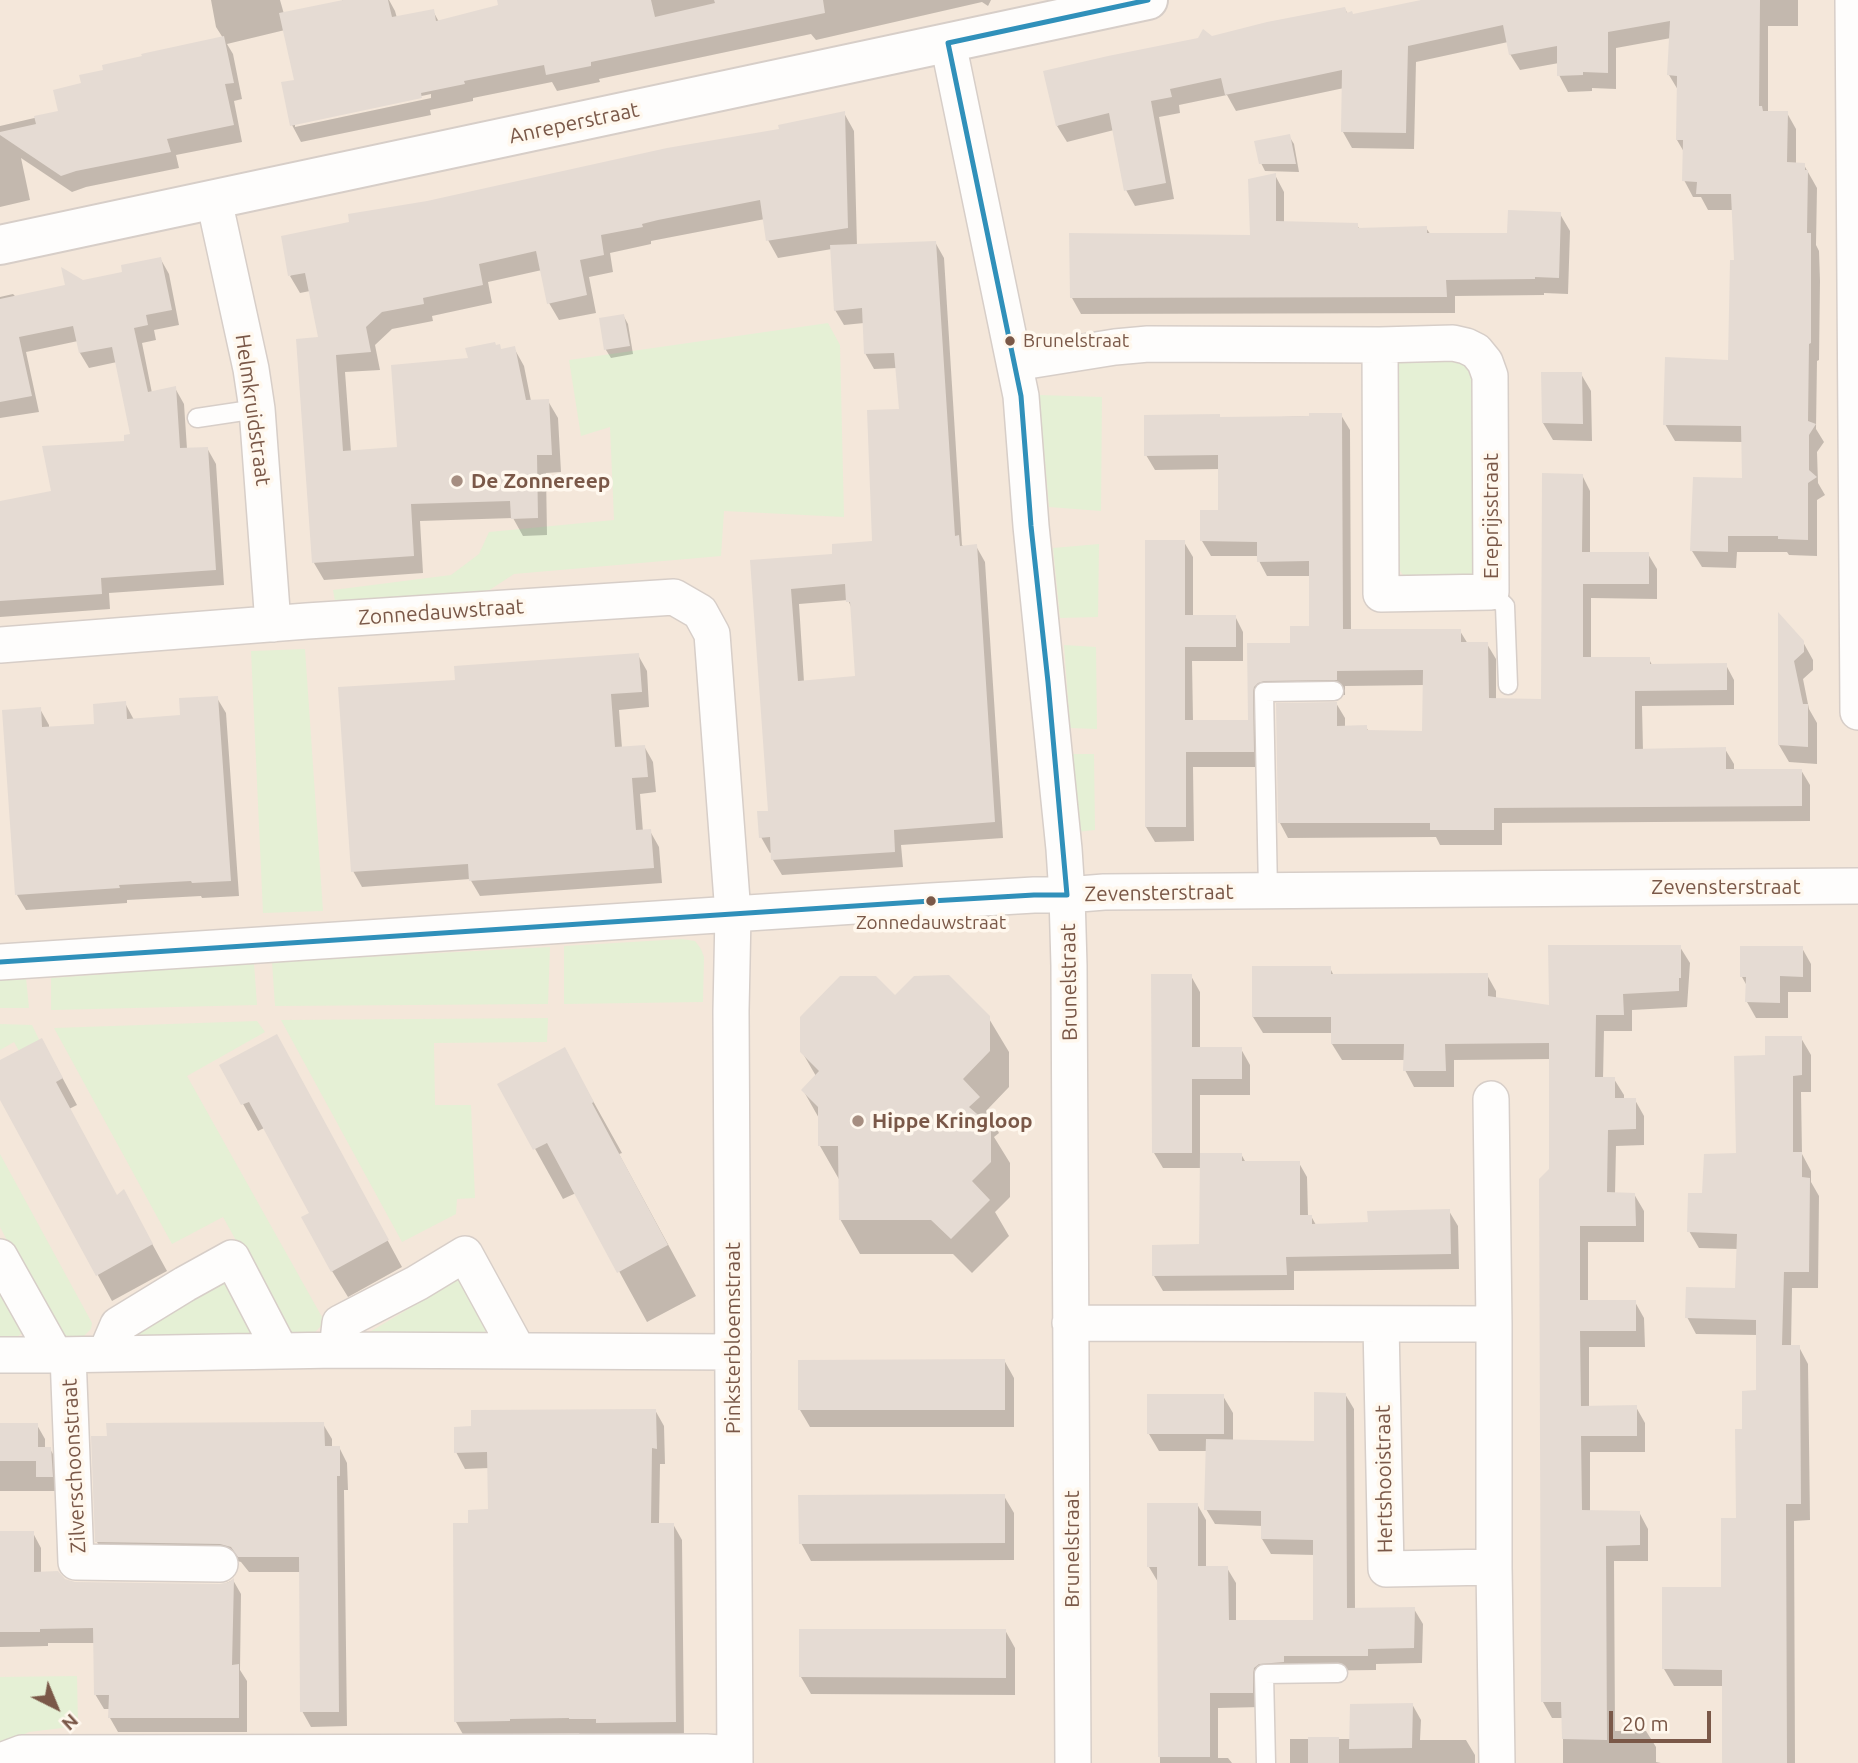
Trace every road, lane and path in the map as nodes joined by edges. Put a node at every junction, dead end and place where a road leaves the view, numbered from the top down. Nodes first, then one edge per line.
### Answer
1 (1148, 0) edge
2 (1854, 17) edge
3 (948, 43) junction
4 (214, 200) junction
5 (0, 245) edge
6 (1380, 345) junction
7 (1015, 363) junction
8 (257, 410) junction
9 (197, 418) dead end
10 (1491, 592) junction
11 (273, 624) junction
12 (0, 645) edge
13 (1508, 685) dead end
14 (1334, 691) dead end
15 (1858, 712) edge
16 (1858, 887) edge
17 (1268, 891) junction
18 (1068, 895) junction
19 (733, 914) junction
20 (0, 962) edge
21 (1490, 1099) dead end
22 (0, 1257) edge
23 (1070, 1322) junction
24 (1381, 1324) junction
25 (1494, 1324) junction
26 (280, 1350) junction
27 (337, 1350) junction
28 (518, 1351) junction
29 (733, 1352) junction
30 (106, 1353) junction
31 (0, 1355) edge
32 (61, 1355) junction
33 (220, 1564) dead end
34 (1493, 1567) junction
35 (1338, 1673) dead end
36 (735, 1758) edge
37 (1, 1763) edge
38 (1073, 1763) edge
39 (1266, 1763) edge
40 (1497, 1763) edge

1 - 3 street, Anreperstraat
2 - 15 street
3 - 4 street, Anreperstraat
3 - 7 street, Brunelstraat
4 - 5 street, Anreperstraat
4 - 8 street, Helmkruidstraat
6 - 7 street, Ereprijsstraat
6 - 10 street, Ereprijsstraat
6 - 10 street, Ereprijsstraat
7 - 18 street, Brunelstraat
8 - 9 lane
8 - 11 street, Helmkruidstraat
10 - 13 lane
11 - 12 street, Zonnedauwstraat
11 - 19 street, Zonnedauwstraat
14 - 17 lane
16 - 17 street, Zevensterstraat
17 - 18 street, Zevensterstraat
18 - 19 street, Zevensterstraat
18 - 23 street, Brunelstraat
19 - 20 street, Zevensterstraat
19 - 29 street, Pinksterbloemstraat
21 - 25 street
22 - 32 street, Zilverschoonstraat
23 - 24 street
23 - 38 street, Brunelstraat
24 - 25 street
24 - 34 street, Hertshooistraat
25 - 34 street
26 - 27 street, Zilverschoonstraat
26 - 30 street, Zilverschoonstraat
26 - 30 street
27 - 28 street, Zilverschoonstraat
27 - 28 street
28 - 29 street, Zilverschoonstraat
29 - 36 street, Pinksterbloemstraat
30 - 32 street, Zilverschoonstraat
31 - 32 street, Zilverschoonstraat
32 - 33 street, Zilverschoonstraat
34 - 40 street
35 - 39 lane
36 - 37 street

